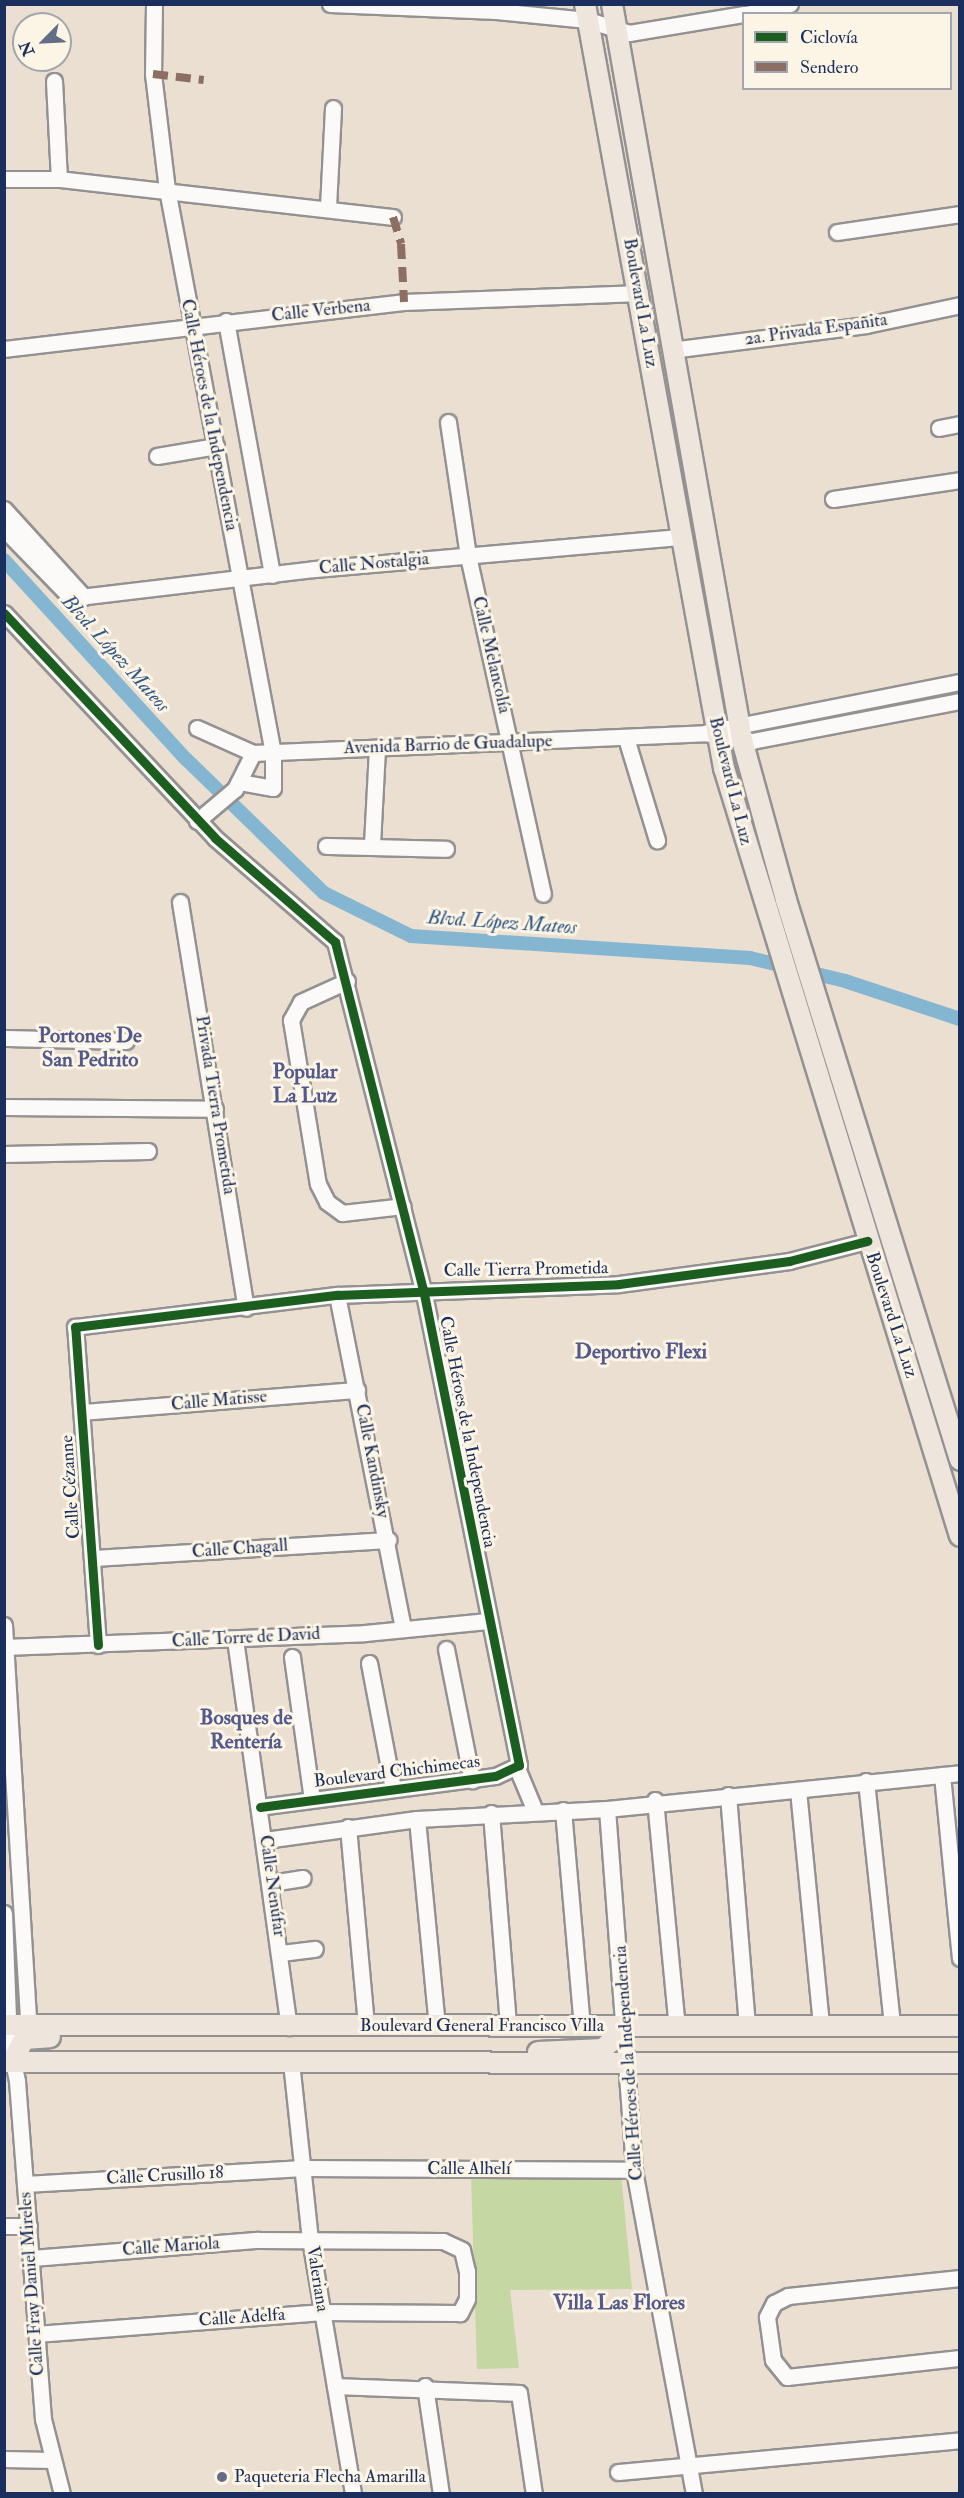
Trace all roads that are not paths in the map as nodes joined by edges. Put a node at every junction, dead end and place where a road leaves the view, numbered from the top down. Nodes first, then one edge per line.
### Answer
1 (154, 4) edge
2 (330, 4) edge
3 (612, 4) edge
4 (790, 4) edge
5 (425, 6) edge
6 (724, 11) edge
7 (587, 12) edge
8 (754, 12) edge
9 (742, 14) edge
10 (617, 31) junction
11 (54, 81) dead end
12 (333, 108) dead end
13 (4, 179) edge
14 (59, 179) junction
15 (167, 189) junction
16 (328, 207) junction
17 (960, 214) edge
18 (393, 217) dead end
19 (837, 232) dead end
20 (639, 293) junction
21 (960, 305) edge
22 (226, 321) junction
23 (192, 324) junction
24 (4, 349) edge
25 (671, 350) junction
26 (448, 422) dead end
27 (960, 424) edge
28 (939, 428) dead end
29 (216, 446) junction
30 (158, 456) dead end
31 (960, 480) edge
32 (833, 499) dead end
33 (4, 509) edge
34 (4, 529) edge
35 (678, 537) junction
36 (468, 556) junction
37 (272, 575) junction
38 (239, 580) junction
39 (77, 598) junction
40 (4, 613) edge
41 (960, 682) edge
42 (960, 701) edge
43 (197, 728) dead end
44 (740, 732) junction
45 (713, 733) junction
46 (626, 738) junction
47 (511, 742) junction
48 (377, 748) junction
49 (253, 753) junction
50 (273, 753) junction
51 (237, 785) junction
52 (200, 817) junction
53 (657, 840) dead end
54 (372, 844) junction
55 (326, 846) dead end
56 (447, 849) dead end
57 (543, 894) dead end
58 (786, 900) junction
59 (180, 902) dead end
60 (762, 904) junction
61 (347, 981) junction
62 (4, 1038) edge
63 (126, 1041) dead end
64 (4, 1107) edge
65 (215, 1109) junction
66 (148, 1151) dead end
67 (4, 1154) edge
68 (403, 1206) junction
69 (867, 1241) junction
70 (423, 1289) junction
71 (337, 1295) junction
72 (246, 1308) junction
73 (75, 1327) joint
74 (357, 1390) junction
75 (82, 1412) junction
76 (960, 1460) edge
77 (960, 1536) edge
78 (388, 1540) junction
79 (93, 1558) junction
80 (487, 1621) junction
81 (4, 1625) edge
82 (403, 1628) junction
83 (235, 1639) junction
84 (98, 1645) junction
85 (5, 1647) edge
86 (446, 1649) dead end
87 (292, 1657) dead end
88 (369, 1662) dead end
89 (517, 1768) junction
90 (960, 1773) edge
91 (942, 1776) junction
92 (472, 1780) junction
93 (866, 1781) junction
94 (393, 1789) junction
95 (798, 1790) junction
96 (728, 1795) junction
97 (312, 1799) junction
98 (655, 1800) junction
99 (260, 1807) junction
100 (607, 1809) junction
101 (563, 1810) junction
102 (535, 1811) junction
103 (491, 1813) junction
104 (417, 1820) junction
105 (348, 1827) junction
106 (265, 1840) junction
107 (303, 1878) dead end
108 (271, 1883) junction
109 (5, 1923) edge
110 (315, 1949) dead end
111 (281, 1953) junction
112 (960, 1958) edge
113 (7, 2025) edge
114 (366, 2025) junction
115 (437, 2025) junction
116 (508, 2025) junction
117 (892, 2025) junction
118 (289, 2026) junction
119 (582, 2026) junction
120 (821, 2026) junction
121 (960, 2026) edge
122 (626, 2027) junction
123 (677, 2027) junction
124 (747, 2027) junction
125 (29, 2031) junction
126 (526, 2061) junction
127 (291, 2062) junction
128 (626, 2062) junction
129 (960, 2063) edge
130 (13, 2065) edge
131 (304, 2168) junction
132 (634, 2170) junction
133 (25, 2184) junction
134 (4, 2226) edge
135 (29, 2226) junction
136 (310, 2239) junction
137 (32, 2258) junction
138 (960, 2278) edge
139 (322, 2312) junction
140 (447, 2312) joint
141 (38, 2334) junction
142 (960, 2358) edge
143 (335, 2386) junction
144 (425, 2386) junction
145 (960, 2440) edge
146 (4, 2459) edge
147 (52, 2460) junction
148 (690, 2464) junction
149 (618, 2472) dead end
150 (62, 2493) edge
151 (353, 2493) edge
152 (441, 2493) edge
153 (534, 2493) edge
154 (694, 2493) edge

1 - 15 street, Calle Héroes de la Independencia
2 - 5 street
3 - 10 main road, Boulevard La Luz
4 - 8 street
5 - 7 street
6 - 9 street
6 - 10 street
7 - 10 street
7 - 20 main road, Boulevard La Luz
10 - 25 main road, Boulevard La Luz
11 - 14 street
12 - 16 street
13 - 14 street
14 - 15 street
15 - 16 street
15 - 23 street, Calle Héroes de la Independencia
16 - 18 street
17 - 19 street
20 - 22 street, Calle Verbena
20 - 35 main road, Boulevard La Luz
21 - 25 street, 2a. Privada Españita
22 - 23 street, Calle Verbena
22 - 37 street
23 - 24 street, Calle Verbena
23 - 29 street, Calle Héroes de la Independencia
25 - 44 main road, Boulevard La Luz
26 - 36 street, Calle Melancolía
27 - 28 street
29 - 30 street
29 - 38 street, Calle Héroes de la Independencia
31 - 32 street
33 - 39 street
34 - 39 street
35 - 36 street, Calle Nostalgia
35 - 45 main road, Boulevard La Luz
36 - 37 street, Calle Nostalgia
36 - 47 street, Calle Melancolía
37 - 38 street, Calle Nostalgia
38 - 39 street, Calle Nostalgia
38 - 50 street, Calle Héroes de la Independencia
40 - 52 street, Calle Héroes de la Independencia
41 - 44 street, Avenida Barrio de Guadalupe
42 - 44 street, Avenida Barrio de Guadalupe
43 - 49 street, Avenida Barrio de Guadalupe
44 - 45 street, Avenida Barrio de Guadalupe
44 - 58 main road, Boulevard La Luz
45 - 46 street, Avenida Barrio de Guadalupe
45 - 60 main road, Boulevard La Luz
46 - 47 street, Avenida Barrio de Guadalupe
46 - 53 street
47 - 48 street, Avenida Barrio de Guadalupe
47 - 57 street, Calle Melancolía
48 - 50 street, Avenida Barrio de Guadalupe
48 - 54 street
49 - 50 street, Avenida Barrio de Guadalupe
49 - 51 street
50 - 51 street, Calle Héroes de la Independencia
51 - 52 street
52 - 61 street, Calle Héroes de la Independencia
54 - 55 street
54 - 56 street
58 - 60 main road
58 - 76 main road, Boulevard La Luz
59 - 65 street, Privada Tierra Prometida
60 - 69 main road, Boulevard La Luz
61 - 68 street, Calle Héroes de la Independencia
61 - 68 street
62 - 63 street
64 - 65 street
65 - 72 street, Privada Tierra Prometida
66 - 67 street
68 - 70 street, Calle Héroes de la Independencia
69 - 70 street, Calle Tierra Prometida
69 - 77 main road, Boulevard La Luz
70 - 71 street, Calle Tierra Prometida
70 - 80 street, Calle Héroes de la Independencia
71 - 72 street, Calle Tierra Prometida
71 - 74 street, Calle Kandinsky
72 - 73 street, Calle Tierra Prometida
73 - 75 street, Calle Cézanne
74 - 75 street, Calle Matisse
74 - 78 street, Calle Kandinsky
75 - 79 street, Calle Cézanne
78 - 79 street, Calle Chagall
78 - 82 street, Calle Kandinsky
79 - 84 street, Calle Cézanne
80 - 82 street, Calle Torre de David
80 - 89 street, Calle Héroes de la Independencia
81 - 85 street
82 - 83 street, Calle Torre de David
83 - 84 street, Calle Torre de David
83 - 99 street, Calle Nenúfar
84 - 85 street, Calle Torre de David
85 - 125 street
86 - 92 street
87 - 97 street
88 - 94 street
89 - 92 street, Boulevard Chichimecas
89 - 102 street
90 - 91 street
91 - 93 street
91 - 112 street
92 - 94 street, Boulevard Chichimecas
93 - 95 street
93 - 117 street
94 - 97 street, Boulevard Chichimecas
95 - 96 street
95 - 120 street
96 - 98 street
96 - 124 street
97 - 99 street, Boulevard Chichimecas
98 - 100 street
98 - 123 street
99 - 106 street, Calle Nenúfar
100 - 101 street
100 - 122 street, Calle Héroes de la Independencia
101 - 102 street
101 - 119 street
102 - 103 street
103 - 104 street
103 - 116 street
104 - 105 street
104 - 115 street
105 - 106 street
105 - 114 street
106 - 108 street, Calle Nenúfar
107 - 108 street
108 - 111 street, Calle Nenúfar
109 - 113 street, Calle Fray Daniel Mireles
110 - 111 street
111 - 118 street, Calle Nenúfar
113 - 125 main road, Boulevard General Francisco Villa
113 - 130 street, Calle Fray Daniel Mireles
114 - 115 main road, Boulevard General Francisco Villa
114 - 118 main road, Boulevard General Francisco Villa
115 - 116 main road, Boulevard General Francisco Villa
116 - 119 main road, Boulevard General Francisco Villa
117 - 120 main road, Boulevard General Francisco Villa
117 - 121 main road, Boulevard General Francisco Villa
118 - 125 main road, Boulevard General Francisco Villa
119 - 122 main road, Boulevard General Francisco Villa
120 - 124 main road, Boulevard General Francisco Villa
122 - 123 main road, Boulevard General Francisco Villa
122 - 126 main road
122 - 128 street, Calle Héroes de la Independencia
123 - 124 main road, Boulevard General Francisco Villa
125 - 130 main road
126 - 127 main road, Boulevard General Francisco Villa
126 - 128 main road, Boulevard General Francisco Villa
127 - 130 main road, Boulevard General Francisco Villa
127 - 131 street, Valeriana
128 - 129 main road, Boulevard General Francisco Villa
128 - 132 street, Calle Héroes de la Independencia
130 - 133 street, Calle Fray Daniel Mireles
131 - 132 street, Calle Alhelí
131 - 133 street, Calle Crusillo 18
131 - 136 street, Valeriana
132 - 148 street, Calle Héroes de la Independencia
133 - 135 street, Calle Fray Daniel Mireles
134 - 135 street
135 - 137 street, Calle Fray Daniel Mireles
136 - 137 street, Calle Mariola
136 - 139 street, Valeriana
136 - 140 street, Calle Mariola
137 - 141 street, Calle Fray Daniel Mireles
138 - 142 street
139 - 140 street, Calle Adelfa
139 - 141 street, Calle Adelfa
139 - 143 street, Valeriana
141 - 147 street, Calle Fray Daniel Mireles
143 - 144 street
143 - 151 street, Valeriana
144 - 152 street
144 - 153 street
145 - 148 street
146 - 147 street
147 - 150 street, Calle Fray Daniel Mireles
148 - 149 street
148 - 154 street, Calle Héroes de la Independencia

